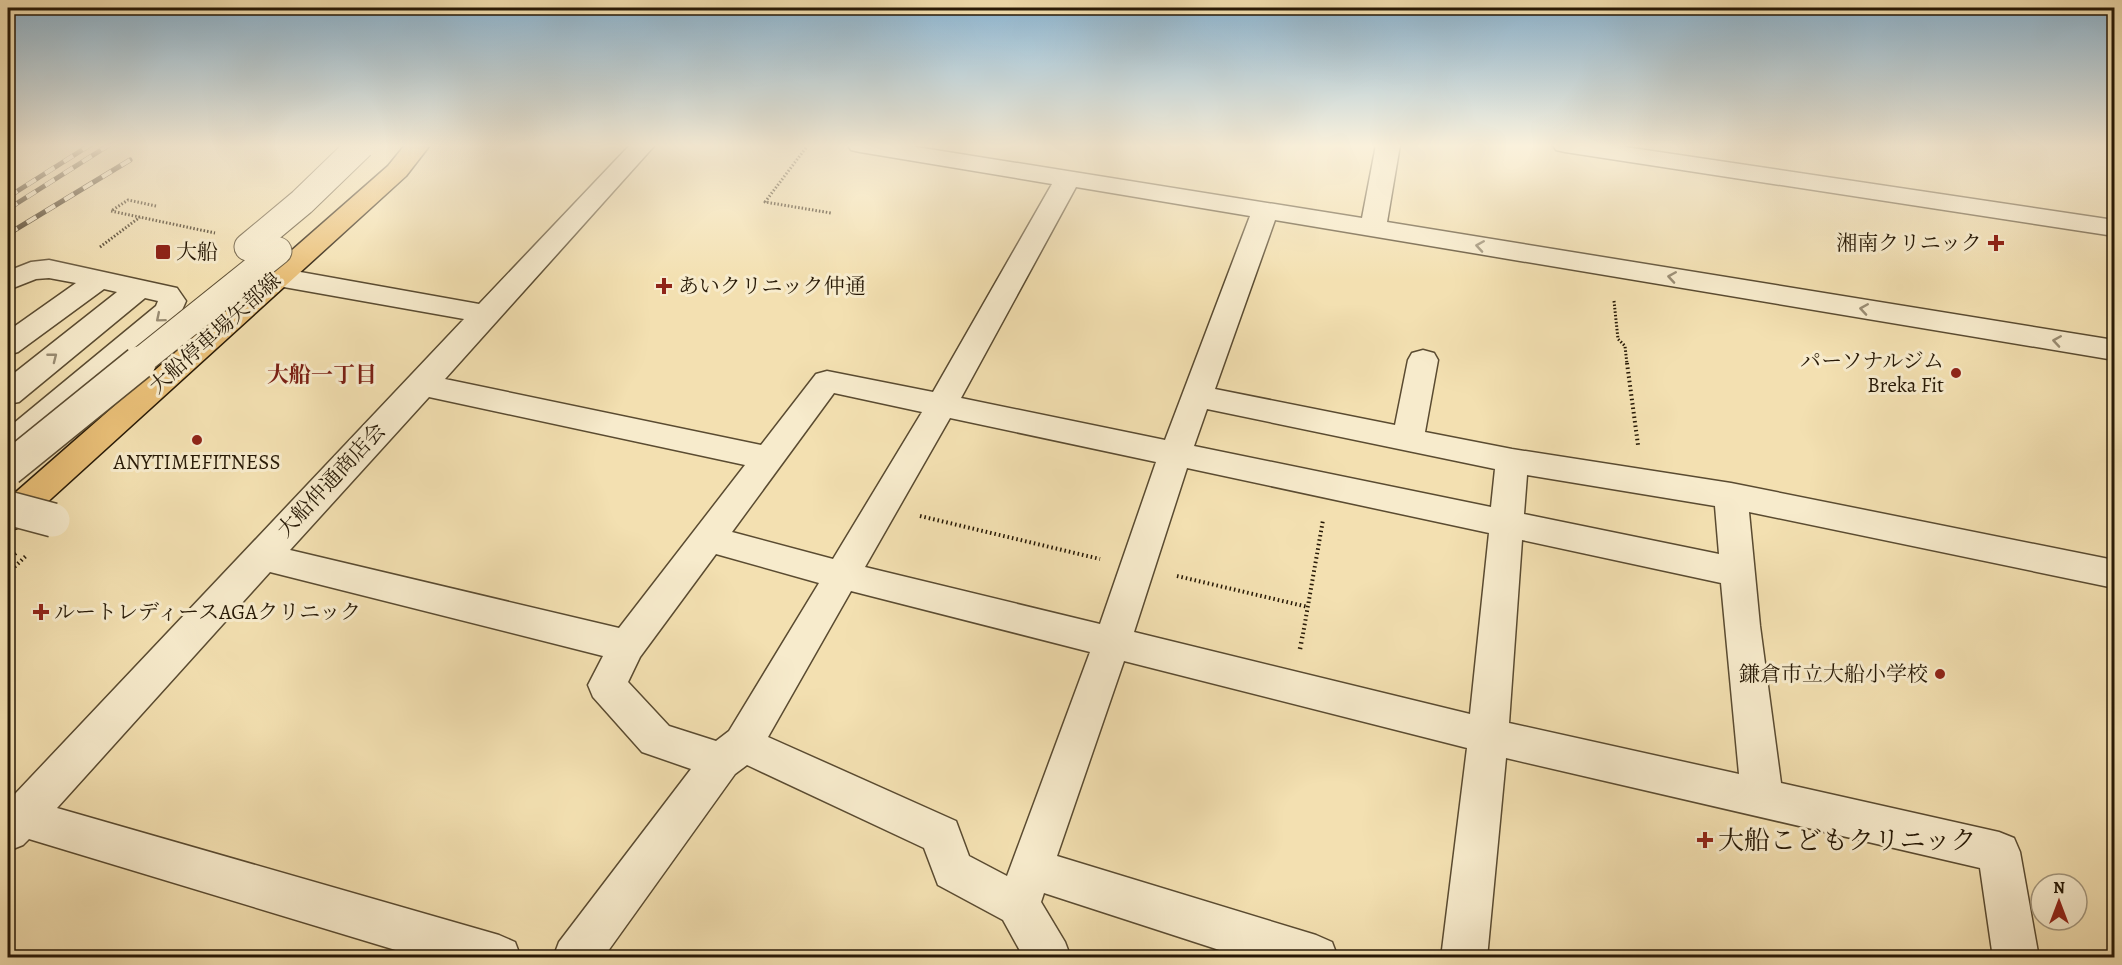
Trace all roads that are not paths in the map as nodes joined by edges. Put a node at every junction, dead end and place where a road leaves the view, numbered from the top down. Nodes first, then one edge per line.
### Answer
1 (314, 190) edge
2 (376, 190) edge
3 (601, 190) edge
4 (1061, 190) edge
5 (1133, 190) edge
6 (1380, 190) edge
7 (1863, 190) edge
8 (1265, 210) junction
9 (1373, 228) junction
10 (2115, 228) edge
11 (59, 271) junction
12 (278, 277) junction
13 (99, 280) junction
14 (8, 281) edge
15 (140, 288) junction
16 (8, 306) edge
17 (485, 314) junction
18 (8, 345) edge
19 (2115, 350) edge
20 (1424, 360) dead end
21 (419, 384) junction
22 (8, 394) edge
23 (1197, 396) junction
24 (941, 406) junction
25 (1408, 440) junction
26 (8, 445) edge
27 (1175, 455) junction
28 (767, 458) junction
29 (1512, 460) junction
30 (8, 469) edge
31 (1731, 496) junction
32 (8, 508) edge
33 (8, 518) edge
34 (53, 520) dead end
35 (1505, 524) junction
36 (708, 539) junction
37 (260, 556) junction
38 (1737, 572) junction
39 (2115, 574) edge
40 (842, 575) junction
41 (1112, 643) junction
42 (627, 646) junction
43 (1488, 736) junction
44 (732, 752) junction
45 (1762, 796) junction
46 (12, 820) edge
47 (1024, 886) junction
48 (499, 957) edge
49 (575, 957) edge
50 (1049, 957) edge
51 (1316, 957) edge
52 (1464, 957) edge
53 (2016, 957) edge

1 - 30 street, bridge
2 - 12 main road, 大船停車場矢部線
3 - 17 street, 大船仲通商店会
4 - 24 street
5 - 8 street
6 - 9 street
7 - 10 street
8 - 9 street
8 - 23 street
19 -> 9 street
11 - 13 street
11 - 14 street
11 - 16 street
12 - 17 street
12 - 33 main road, 大船停車場矢部線
13 - 15 street
13 - 18 street
22 -> 15 street
15 -> 26 street
17 - 21 street, 大船仲通商店会
20 - 25 street
21 - 28 street
21 - 37 street, 大船仲通商店会
23 - 25 street
23 - 27 street
24 - 27 street
24 - 28 street
24 - 40 street
25 - 29 street
27 - 35 street
27 - 41 street
28 - 36 street
29 - 31 street
29 - 35 street
31 - 38 street
31 - 39 street
32 - 34 street, bridge
35 - 38 street
35 - 43 street
36 - 40 street
36 - 42 street
37 - 42 street
37 - 46 street, 大船仲通商店会
38 - 45 street
40 - 41 street
40 - 44 street
41 - 43 street
41 - 47 street
42 - 44 street
43 - 45 street
43 - 52 street
44 - 47 street
44 - 49 street
45 - 53 street
46 - 48 street, 大船仲通商店会
47 - 50 street
47 - 51 street

